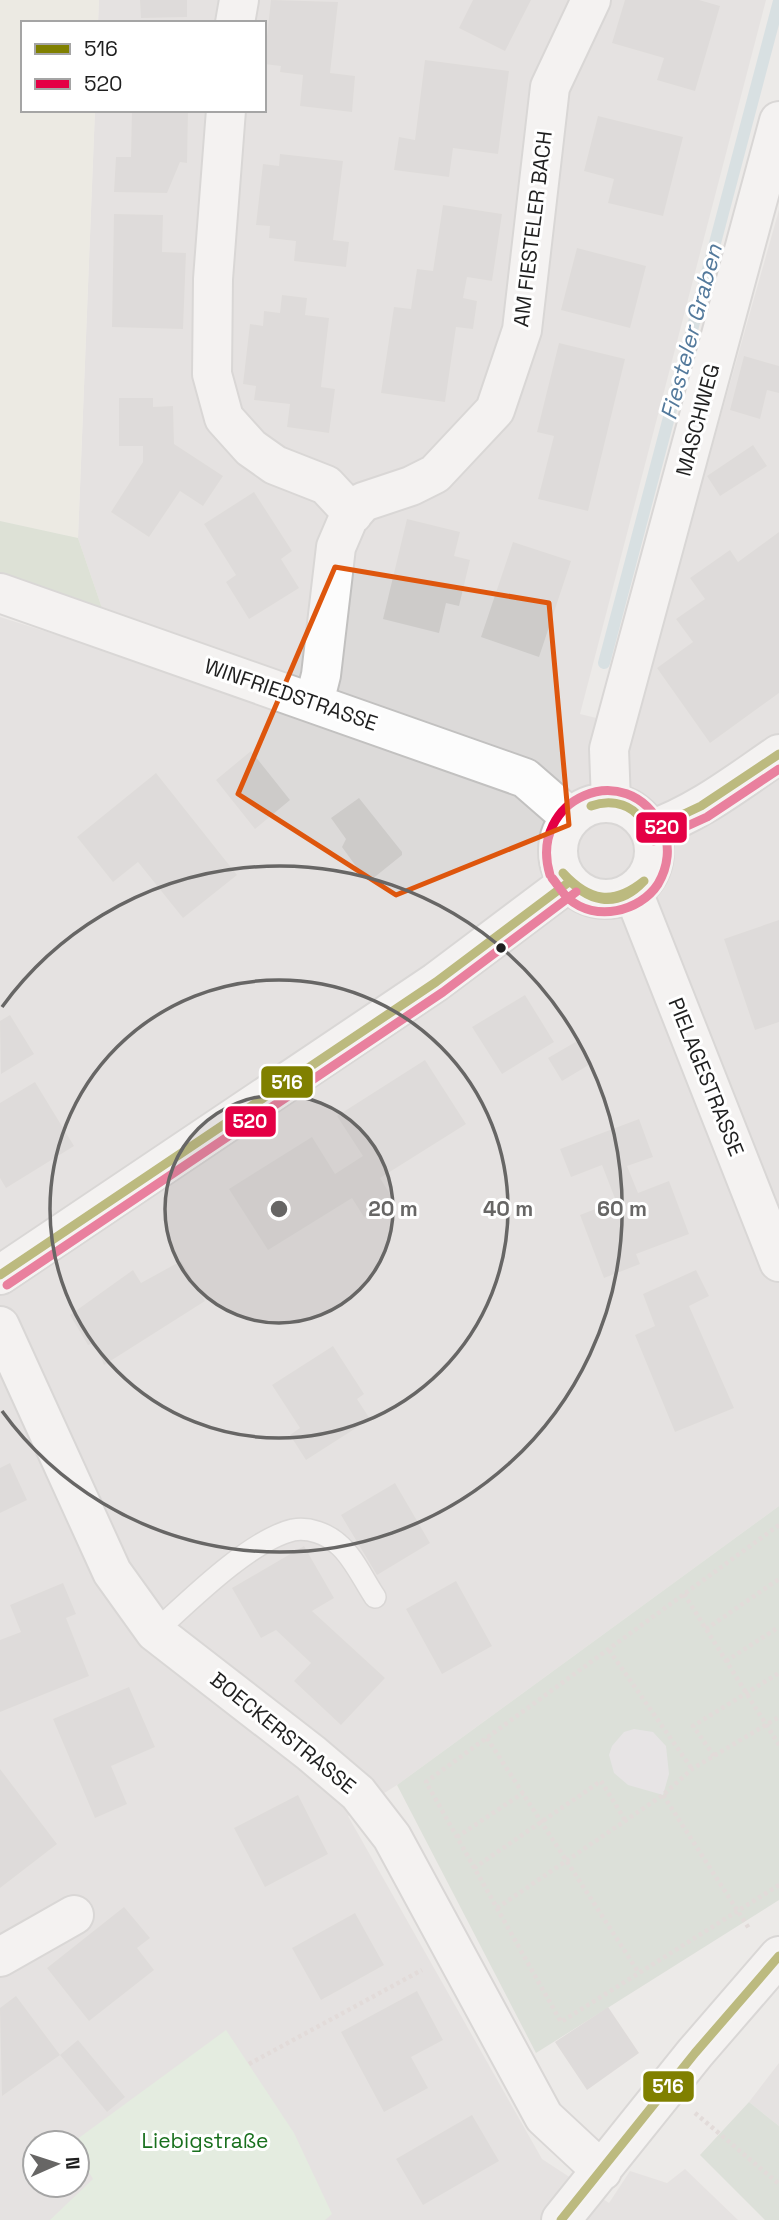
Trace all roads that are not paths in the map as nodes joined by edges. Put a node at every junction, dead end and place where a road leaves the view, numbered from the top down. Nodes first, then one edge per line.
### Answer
1 (239, 0) edge
2 (591, 0) edge
3 (235, 21) edge
4 (226, 112) edge
5 (779, 121) edge
6 (353, 514) junction
7 (0, 593) edge
8 (314, 703) junction
9 (779, 754) edge
10 (611, 802) junction
11 (571, 818) junction
12 (650, 830) junction
13 (569, 882) junction
14 (633, 892) junction
15 (779, 1262) edge
16 (0, 1275) edge
17 (0, 1326) edge
18 (375, 1597) dead end
19 (155, 1632) junction
20 (74, 1915) dead end
21 (0, 1957) edge
22 (777, 1958) edge
23 (602, 2171) junction
24 (561, 2220) edge

1 - 3 street
2 - 6 street, AM FIESTELER BACH
4 - 6 street
5 - 10 street, MASCHWEG
6 - 8 street, AM FIESTELER BACH
7 - 8 street, WINFRIEDSTRASSE
8 - 11 street, WINFRIEDSTRASSE
9 - 12 street
10 - 11 street
10 - 12 street
11 - 13 street
12 - 14 street
13 - 14 street
13 - 16 street
14 - 15 street, PIELAGESTRASSE
17 - 19 street, BOECKERSTRASSE
18 - 19 lane
19 - 23 street, BOECKERSTRASSE
20 - 21 street
22 - 23 street
23 - 24 street

